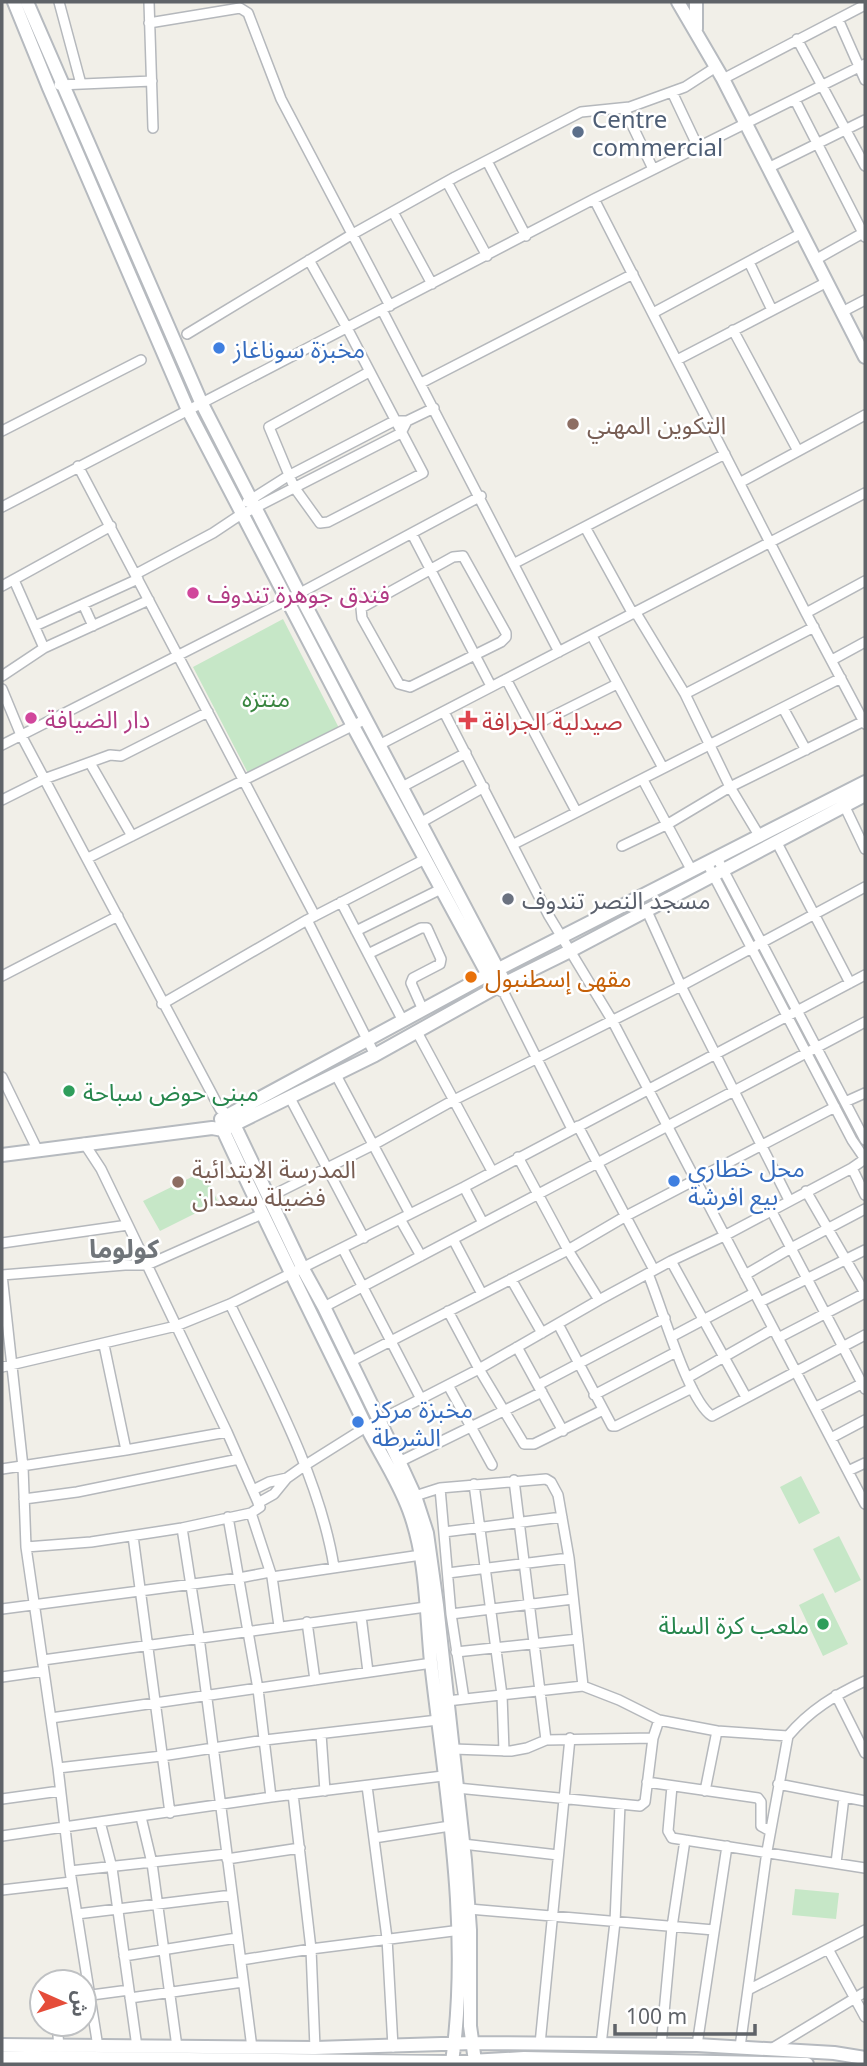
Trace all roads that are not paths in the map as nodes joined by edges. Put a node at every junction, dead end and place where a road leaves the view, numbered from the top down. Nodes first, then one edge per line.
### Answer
1 (14, 2) edge
2 (27, 2) edge
3 (59, 2) edge
4 (149, 2) edge
5 (678, 2) edge
6 (696, 2) edge
7 (865, 5) edge
8 (838, 19) junction
9 (149, 23) junction
10 (696, 30) junction
11 (797, 39) junction
12 (863, 66) edge
13 (720, 73) junction
14 (865, 79) edge
15 (152, 81) junction
16 (63, 84) junction
17 (81, 84) junction
18 (822, 86) junction
19 (49, 88) junction
20 (672, 92) junction
21 (795, 100) junction
22 (624, 108) junction
23 (865, 120) edge
24 (745, 123) junction
25 (153, 128) dead end
26 (846, 129) junction
27 (819, 144) junction
28 (698, 146) junction
29 (487, 161) junction
30 (865, 166) edge
31 (768, 168) junction
32 (653, 169) junction
33 (447, 182) junction
34 (594, 199) junction
35 (393, 212) junction
36 (861, 219) edge
37 (802, 233) junction
38 (351, 235) junction
39 (864, 235) edge
40 (526, 236) junction
41 (487, 256) junction
42 (309, 260) junction
43 (816, 260) junction
44 (749, 262) junction
45 (633, 274) junction
46 (827, 282) junction
47 (432, 284) junction
48 (865, 300) edge
49 (386, 308) junction
50 (772, 310) junction
51 (842, 312) junction
52 (653, 313) junction
53 (346, 326) junction
54 (733, 330) junction
55 (187, 334) dead end
56 (172, 353) junction
57 (865, 358) edge
58 (141, 360) dead end
59 (677, 360) junction
60 (369, 372) junction
61 (421, 383) junction
62 (201, 402) junction
63 (434, 408) junction
64 (188, 410) junction
65 (865, 415) edge
66 (394, 421) junction
67 (407, 421) junction
68 (2, 431) edge
69 (401, 433) junction
70 (798, 451) junction
71 (725, 454) junction
72 (78, 466) junction
73 (288, 476) junction
74 (741, 482) junction
75 (294, 487) junction
76 (865, 493) edge
77 (481, 496) junction
78 (2, 507) edge
79 (245, 510) junction
80 (111, 526) junction
81 (585, 527) junction
82 (412, 534) junction
83 (771, 543) junction
84 (515, 563) junction
85 (429, 570) junction
86 (137, 577) junction
87 (13, 580) junction
88 (865, 580) edge
89 (2, 586) edge
90 (299, 593) junction
91 (149, 600) junction
92 (287, 600) junction
93 (83, 604) junction
94 (806, 613) junction
95 (635, 614) junction
96 (35, 626) junction
97 (93, 626) junction
98 (814, 627) junction
99 (592, 636) junction
100 (865, 642) edge
101 (44, 648) junction
102 (559, 652) junction
103 (474, 655) junction
104 (179, 656) junction
105 (832, 660) junction
106 (2, 676) edge
107 (841, 678) junction
108 (506, 679) junction
109 (617, 684) junction
110 (491, 686) junction
111 (2, 689) edge
112 (685, 694) junction
113 (783, 708) junction
114 (208, 712) junction
115 (444, 712) junction
116 (366, 719) junction
117 (865, 723) edge
118 (353, 726) junction
119 (531, 727) junction
120 (21, 735) junction
121 (2, 745) edge
122 (379, 745) junction
123 (710, 745) junction
124 (806, 750) junction
125 (466, 753) junction
126 (90, 763) junction
127 (663, 768) junction
128 (44, 779) junction
129 (242, 780) junction
130 (643, 780) junction
131 (865, 782) edge
132 (402, 787) junction
133 (484, 787) junction
134 (730, 787) junction
135 (865, 795) edge
136 (2, 800) edge
137 (844, 806) junction
138 (576, 811) junction
139 (803, 820) junction
140 (421, 823) junction
141 (668, 824) junction
142 (132, 836) junction
143 (760, 837) junction
144 (776, 841) junction
145 (514, 844) junction
146 (622, 846) dead end
147 (865, 849) edge
148 (88, 858) junction
149 (425, 859) junction
150 (715, 866) junction
151 (439, 871) junction
152 (692, 871) junction
153 (865, 887) edge
154 (441, 889) junction
155 (341, 902) junction
156 (646, 909) junction
157 (814, 914) junction
158 (118, 916) junction
159 (311, 918) junction
160 (356, 931) junction
161 (564, 937) junction
162 (756, 945) junction
163 (572, 950) junction
164 (368, 954) junction
165 (494, 972) junction
166 (865, 975) edge
167 (2, 976) edge
168 (850, 983) junction
169 (681, 986) junction
170 (501, 988) junction
171 (162, 1003) junction
172 (423, 1010) junction
173 (796, 1010) junction
174 (787, 1015) junction
175 (612, 1020) junction
176 (403, 1021) junction
177 (865, 1022) edge
178 (417, 1032) junction
179 (368, 1040) junction
180 (812, 1050) junction
181 (716, 1052) junction
182 (374, 1055) junction
183 (537, 1059) junction
184 (336, 1075) junction
185 (2, 1077) edge
186 (648, 1088) junction
187 (735, 1091) junction
188 (865, 1093) edge
189 (290, 1098) junction
190 (452, 1101) junction
191 (845, 1102) junction
192 (835, 1107) junction
193 (223, 1121) junction
194 (667, 1126) junction
195 (575, 1128) junction
196 (865, 1140) edge
197 (84, 1143) junction
198 (373, 1145) junction
199 (763, 1146) junction
200 (37, 1149) junction
201 (2, 1155) edge
202 (518, 1157) junction
203 (865, 1159) edge
204 (598, 1162) junction
205 (852, 1168) junction
206 (326, 1169) junction
207 (492, 1171) junction
208 (695, 1181) junction
209 (464, 1187) junction
210 (806, 1191) junction
211 (538, 1194) junction
212 (865, 1195) edge
213 (269, 1197) junction
214 (789, 1200) junction
215 (865, 1209) edge
216 (771, 1210) junction
217 (262, 1214) junction
218 (626, 1216) junction
219 (405, 1217) junction
220 (483, 1223) junction
221 (128, 1225) junction
222 (828, 1228) junction
223 (724, 1236) junction
224 (364, 1238) junction
225 (453, 1239) junction
226 (2, 1243) edge
227 (791, 1248) junction
228 (342, 1249) junction
229 (568, 1250) junction
230 (865, 1250) edge
231 (421, 1256) junction
232 (671, 1261) junction
233 (847, 1261) junction
234 (147, 1265) junction
235 (297, 1272) junction
236 (651, 1272) junction
237 (2, 1275) edge
238 (746, 1275) junction
239 (511, 1279) junction
240 (808, 1280) junction
241 (362, 1287) junction
242 (754, 1293) junction
243 (865, 1293) edge
244 (482, 1294) junction
245 (599, 1300) junction
246 (760, 1302) junction
247 (230, 1304) junction
248 (324, 1307) junction
249 (448, 1311) junction
250 (825, 1315) junction
251 (665, 1318) junction
252 (704, 1320) junction
253 (558, 1324) junction
254 (176, 1326) junction
255 (542, 1333) junction
256 (776, 1334) junction
257 (865, 1335) edge
258 (671, 1337) junction
259 (390, 1342) junction
260 (104, 1345) junction
261 (843, 1346) junction
262 (517, 1347) junction
263 (676, 1352) junction
264 (724, 1359) junction
265 (350, 1362) junction
266 (577, 1363) junction
267 (7, 1367) edge
268 (480, 1370) junction
269 (795, 1371) junction
270 (687, 1378) junction
271 (448, 1385) junction
272 (864, 1385) edge
273 (540, 1388) junction
274 (692, 1388) junction
275 (594, 1395) junction
276 (746, 1397) junction
277 (421, 1399) junction
278 (816, 1407) junction
279 (603, 1410) junction
280 (505, 1412) junction
281 (865, 1420) edge
282 (378, 1421) junction
283 (366, 1427) junction
284 (472, 1427) junction
285 (563, 1431) junction
286 (227, 1432) junction
287 (831, 1438) junction
288 (126, 1450) junction
289 (239, 1459) junction
290 (399, 1462) junction
291 (865, 1463) edge
292 (492, 1465) dead end
293 (304, 1466) junction
294 (23, 1467) junction
295 (2, 1469) edge
296 (848, 1471) junction
297 (288, 1478) junction
298 (514, 1480) junction
299 (474, 1484) junction
300 (440, 1488) junction
301 (253, 1490) junction
302 (415, 1496) junction
303 (24, 1499) junction
304 (258, 1503) junction
305 (865, 1504) edge
306 (251, 1513) junction
307 (228, 1517) junction
308 (562, 1517) junction
309 (521, 1522) junction
310 (183, 1528) junction
311 (480, 1528) junction
312 (444, 1532) junction
313 (133, 1535) junction
314 (26, 1547) junction
315 (421, 1555) junction
316 (569, 1558) junction
317 (526, 1563) junction
318 (334, 1567) junction
319 (485, 1569) junction
320 (448, 1573) junction
321 (271, 1575) junction
322 (239, 1578) junction
323 (192, 1585) junction
324 (142, 1592) junction
325 (573, 1599) junction
326 (530, 1604) junction
327 (36, 1605) junction
328 (432, 1606) junction
329 (491, 1608) junction
330 (2, 1609) edge
331 (451, 1615) junction
332 (361, 1616) junction
333 (307, 1622) junction
334 (279, 1626) junction
335 (248, 1630) junction
336 (200, 1637) junction
337 (579, 1640) junction
338 (535, 1644) junction
339 (148, 1645) junction
340 (497, 1649) junction
341 (456, 1652) junction
342 (43, 1660) junction
343 (432, 1663) junction
344 (44, 1671) junction
345 (368, 1672) junction
346 (2, 1677) edge
347 (315, 1680) junction
348 (865, 1681) edge
349 (583, 1686) junction
350 (258, 1689) junction
351 (539, 1690) junction
352 (502, 1695) junction
353 (836, 1695) junction
354 (206, 1696) junction
355 (464, 1699) junction
356 (447, 1701) junction
357 (156, 1704) junction
358 (51, 1718) junction
359 (438, 1720) junction
360 (659, 1720) junction
361 (717, 1731) junction
362 (321, 1734) junction
363 (788, 1735) junction
364 (570, 1738) junction
365 (653, 1738) junction
366 (265, 1740) junction
367 (546, 1741) junction
368 (212, 1748) junction
369 (453, 1749) junction
370 (504, 1751) junction
371 (865, 1753) edge
372 (162, 1756) junction
373 (58, 1768) junction
374 (452, 1779) junction
375 (647, 1782) junction
376 (778, 1784) junction
377 (367, 1786) junction
378 (672, 1786) junction
379 (60, 1791) junction
380 (325, 1791) junction
381 (705, 1791) junction
382 (293, 1794) junction
383 (271, 1797) junction
384 (844, 1797) junction
385 (2, 1799) edge
386 (564, 1799) junction
387 (865, 1801) edge
388 (620, 1804) junction
389 (220, 1805) junction
390 (170, 1813) junction
391 (142, 1817) junction
392 (100, 1822) junction
393 (64, 1826) junction
394 (450, 1826) junction
395 (770, 1831) junction
396 (2, 1836) edge
397 (374, 1838) junction
398 (685, 1840) junction
399 (463, 1844) junction
400 (727, 1846) junction
401 (300, 1847) junction
402 (767, 1851) junction
403 (558, 1855) junction
404 (227, 1857) junction
405 (152, 1863) junction
406 (836, 1863) junction
407 (112, 1868) junction
408 (865, 1868) edge
409 (70, 1871) junction
410 (71, 1882) junction
411 (2, 1890) edge
412 (232, 1895) junction
413 (158, 1905) junction
414 (469, 1909) junction
415 (118, 1910) junction
416 (77, 1914) junction
417 (552, 1916) junction
418 (614, 1922) junction
419 (672, 1927) junction
420 (465, 1930) junction
421 (714, 1930) junction
422 (865, 1930) edge
423 (237, 1938) junction
424 (387, 1938) junction
425 (311, 1949) junction
426 (828, 1949) junction
427 (164, 1950) junction
428 (124, 1956) junction
429 (241, 1960) junction
430 (84, 1968) edge
431 (243, 1982) junction
432 (748, 1990) junction
433 (865, 1992) edge
434 (169, 1993) junction
435 (130, 1994) junction
436 (98, 1995) edge
437 (855, 1997) junction
438 (865, 2017) edge
439 (59, 2038) edge
440 (96, 2038) edge
441 (473, 2043) junction
442 (540, 2044) junction
443 (2, 2045) edge
444 (454, 2045) junction
445 (601, 2045) junction
446 (661, 2045) junction
447 (697, 2045) junction
448 (60, 2047) junction
449 (98, 2047) junction
450 (137, 2047) junction
451 (177, 2047) junction
452 (393, 2047) junction
453 (740, 2047) junction
454 (252, 2048) junction
455 (769, 2050) junction
456 (2, 2057) edge
457 (319, 2058) edge
458 (865, 2058) edge
459 (37, 2061) edge
460 (524, 2061) edge
461 (289, 2062) edge
462 (404, 2062) edge
463 (619, 2062) edge
464 (675, 2062) edge
465 (451, 2063) edge
466 (475, 2063) edge
467 (807, 2064) edge

1 - 19 street
2 - 16 street
3 - 17 street
4 - 9 street
5 - 10 street
6 - 10 street
7 - 8 street
8 - 11 street
8 - 12 street
9 - 15 street
9 - 38 street
10 - 13 street
11 - 13 street
11 - 18 street
12 - 14 street
12 - 18 street
13 - 20 street
13 - 24 street
15 - 17 street
15 - 25 street
16 - 17 street
16 - 19 street
16 - 56 street
18 - 21 street
18 - 26 street
19 - 56 street
20 - 22 street
20 - 28 street
21 - 24 street
21 - 27 street
22 - 29 street
22 - 32 street
23 - 26 street
24 - 28 street
24 - 31 street
26 - 27 street
26 - 30 street
27 - 31 street
27 - 36 street
28 - 32 street
29 - 33 street
29 - 40 street
31 - 37 street
32 - 34 street
33 - 35 street
33 - 41 street
34 - 40 street
34 - 45 street
35 - 38 street
35 - 47 street
36 - 39 street
37 - 43 street
37 - 44 street
38 - 42 street
38 - 49 street
39 - 43 street
40 - 41 street
41 - 47 street
42 - 53 street
42 - 55 street
43 - 46 street
44 - 50 street
44 - 52 street
45 - 52 street
45 - 61 street
46 - 50 street
46 - 51 street
47 - 49 street
48 - 51 street
49 - 53 street
49 - 61 street
50 - 54 street
51 - 57 street
52 - 59 street
53 - 60 street
53 - 62 street
54 - 59 street
54 - 70 street
56 - 62 street
56 - 64 street
58 - 68 street
59 - 71 street
60 - 66 street
60 - 73 street
61 - 63 street
62 - 64 street
62 - 79 street
63 - 67 street
63 - 77 street
64 - 72 street
64 - 79 street
65 - 70 street
66 - 67 street
66 - 69 street
66 - 73 street
67 - 69 street
69 - 75 street
69 - 75 street
70 - 74 street
71 - 74 street
71 - 81 street
72 - 78 street
72 - 80 street
73 - 75 street
73 - 79 street
74 - 83 street
75 - 79 street
76 - 83 street
77 - 82 street
77 - 84 street
79 - 86 street
79 - 90 street
79 - 92 street
80 - 86 street
80 - 87 street
81 - 84 street
81 - 95 street
82 - 85 street
82 - 90 street
83 - 94 street
83 - 95 street
84 - 102 street
85 - 103 street
85 - 103 street
85 - 103 street
86 - 91 street
86 - 93 street
87 - 89 street
87 - 96 street
88 - 94 street
90 - 92 street
90 - 116 street
91 - 97 street
91 - 104 street
92 - 104 street
92 - 118 street
93 - 96 street
93 - 97 street
94 - 98 street
95 - 99 street
95 - 112 street
96 - 101 street
97 - 101 street
98 - 105 street
98 - 112 street
99 - 102 street
99 - 109 street
100 - 105 street
101 - 106 street
102 - 108 street
103 - 110 street
104 - 114 street
104 - 120 street
105 - 107 street
107 - 113 street
107 - 117 street
108 - 110 street
108 - 119 street
109 - 119 street
109 - 127 street
110 - 115 street
111 - 120 street
112 - 123 street
113 - 123 street
113 - 124 street
114 - 126 street
114 - 129 street
115 - 122 street
115 - 125 street
116 - 118 street
116 - 122 street
117 - 124 street
118 - 129 street
118 - 149 street
119 - 138 street
120 - 121 street
120 - 128 street
122 - 132 street
123 - 127 street
123 - 134 street
124 - 134 street
125 - 132 street
125 - 133 street
126 - 128 street
126 - 142 street
127 - 130 street
128 - 136 street
128 - 148 street
129 - 142 street
129 - 159 street
130 - 138 street
130 - 141 street
131 - 139 street
132 - 140 street
133 - 140 street
133 - 145 street
134 - 141 street
134 - 143 street
135 - 137 street
137 - 139 street
137 - 147 street
138 - 145 street
139 - 143 street
139 - 144 street
140 - 151 street
141 - 146 street
141 - 152 street
142 - 148 street
143 - 150 street
144 - 150 street
144 - 157 street
145 - 161 street
148 - 158 street
149 - 151 street
149 - 155 street
150 - 152 street
150 - 156 street
150 - 162 street
151 - 154 street
151 - 165 street
152 - 161 street
153 - 157 street
154 - 160 street
154 - 165 street
155 - 159 street
155 - 160 street
156 - 163 street
156 - 169 street
157 - 162 street
157 - 168 street
158 - 167 street
158 - 171 street
159 - 171 street
159 - 179 street
160 - 164 street
161 - 163 street
161 - 165 street
162 - 169 street
162 - 173 street
162 - 174 street
163 - 170 street
163 - 175 street
164 - 172 street
164 - 176 street
165 - 170 street
165 - 172 street
166 - 168 street
168 - 173 street
169 - 175 street
169 - 181 street
170 - 178 street
170 - 183 street
171 - 193 street
172 - 176 street
173 - 174 street
173 - 180 street
174 - 180 street
174 - 181 street
175 - 183 street
175 - 186 street
176 - 179 street
177 - 180 street
178 - 182 street
178 - 190 street
179 - 182 street
179 - 193 street
180 - 187 street
180 - 191 street
180 - 192 street
181 - 186 street
181 - 187 street
182 - 184 street
183 - 190 street
183 - 195 street
184 - 189 street
184 - 198 street
185 - 200 street
186 - 194 street
186 - 195 street
187 - 194 street
187 - 199 street
188 - 191 street
189 - 193 street
189 - 206 street
190 - 198 street
190 - 207 street
191 - 196 street
192 - 199 street
192 - 203 street
193 - 197 street
193 - 213 street
193 - 217 street
194 - 204 street
194 - 208 street
195 - 202 street
195 - 204 street
197 - 200 street
197 - 221 street
198 - 206 street
198 - 219 street
199 - 208 street
199 - 214 street
200 - 201 street
202 - 207 street
202 - 211 street
203 - 205 street
204 - 211 street
204 - 218 street
205 - 210 street
205 - 212 street
206 - 213 street
206 - 224 street
207 - 209 street
208 - 218 street
208 - 223 street
209 - 219 street
209 - 220 street
210 - 214 street
210 - 222 street
211 - 220 street
211 - 229 street
213 - 235 street
214 - 216 street
215 - 222 street
216 - 223 street
216 - 227 street
217 - 234 street
217 - 235 street
218 - 229 street
218 - 236 street
219 - 224 street
219 - 231 street
220 - 225 street
221 - 226 street
221 - 234 street
222 - 227 street
222 - 233 street
223 - 232 street
223 - 238 street
224 - 228 street
225 - 231 street
225 - 244 street
227 - 238 street
227 - 240 street
228 - 235 street
228 - 241 street
229 - 239 street
229 - 245 street
230 - 233 street
231 - 241 street
232 - 236 street
232 - 252 street
233 - 240 street
233 - 243 street
234 - 237 street
234 - 254 street
235 - 247 street
235 - 248 street
235 - 283 street
236 - 245 street
236 - 251 street
237 - 267 street
238 - 242 street
239 - 244 street
239 - 255 street
240 - 246 street
240 - 250 street
241 - 248 street
241 - 259 street
242 - 246 street
242 - 252 street
243 - 250 street
244 - 249 street
245 - 253 street
246 - 256 street
247 - 254 street
247 - 293 street
248 - 265 street
249 - 259 street
249 - 268 street
250 - 256 street
250 - 261 street
251 - 258 street
251 - 266 street
252 - 258 street
252 - 264 street
253 - 255 street
253 - 266 street
254 - 260 street
254 - 286 street
255 - 262 street
256 - 264 street
256 - 269 street
257 - 261 street
258 - 263 street
259 - 265 street
259 - 277 street
260 - 267 street
260 - 288 street
261 - 269 street
261 - 272 street
262 - 268 street
262 - 273 street
263 - 270 street
263 - 275 street
264 - 270 street
264 - 276 street
265 - 282 street
266 - 273 street
266 - 275 street
267 - 294 street
268 - 271 street
268 - 280 street
269 - 276 street
269 - 278 street
270 - 274 street
271 - 277 street
271 - 284 street
272 - 278 street
273 - 280 street
273 - 285 street
274 - 276 street
274 - 279 street
275 - 279 street
277 - 282 street
278 - 287 street
279 - 285 street
280 - 284 street
280 - 285 street
281 - 287 street
282 - 283 street
282 - 290 street
283 - 293 street
283 - 315 street
284 - 290 street
284 - 292 street
286 - 288 street
286 - 289 street
287 - 296 street
288 - 294 street
289 - 301 street
289 - 303 street
290 - 302 street
291 - 296 street
293 - 297 street
293 - 318 street
294 - 295 street
294 - 303 street
296 - 305 street
297 - 301 street
297 - 304 street
298 - 299 street
298 - 308 street
298 - 309 street
299 - 300 street
299 - 311 street
300 - 302 street
300 - 312 street
301 - 304 street
302 - 328 street
303 - 314 street
304 - 306 street
306 - 307 street
306 - 321 street
307 - 310 street
307 - 322 street
308 - 309 street
308 - 316 street
309 - 311 street
309 - 317 street
310 - 313 street
310 - 323 street
311 - 312 street
311 - 319 street
312 - 320 street
313 - 314 street
313 - 324 street
314 - 327 street
315 - 318 street
315 - 328 street
316 - 317 street
316 - 325 street
317 - 319 street
317 - 326 street
318 - 321 street
319 - 320 street
319 - 329 street
320 - 331 street
321 - 322 street
321 - 334 street
322 - 323 street
322 - 335 street
323 - 324 street
323 - 336 street
324 - 327 street
324 - 339 street
325 - 326 street
325 - 337 street
326 - 329 street
326 - 338 street
327 - 330 street
327 - 342 street
328 - 332 street
328 - 343 street
328 - 356 street
329 - 331 street
329 - 340 street
331 - 341 street
332 - 333 street
332 - 345 street
333 - 334 street
333 - 347 street
334 - 335 street
335 - 336 street
335 - 350 street
336 - 339 street
336 - 354 street
337 - 338 street
337 - 349 street
338 - 340 street
338 - 351 street
339 - 342 street
339 - 357 street
340 - 341 street
340 - 352 street
341 - 355 street
342 - 344 street
343 - 345 street
343 - 359 street
344 - 346 street
344 - 358 street
345 - 347 street
347 - 350 street
348 - 353 street
349 - 351 street
349 - 360 street
350 - 354 street
350 - 366 street
351 - 352 street
351 - 367 street
352 - 355 street
352 - 370 street
353 - 363 street
353 - 371 street
354 - 357 street
354 - 368 street
355 - 356 street
356 - 369 street
357 - 358 street
357 - 372 street
358 - 373 street
359 - 362 street
359 - 374 street
360 - 361 street
360 - 365 street
361 - 363 street
361 - 381 street
362 - 366 street
362 - 380 street
363 - 376 street
364 - 365 street
364 - 367 street
364 - 386 street
365 - 375 street
366 - 368 street
366 - 383 street
367 - 370 street
368 - 372 street
368 - 389 street
369 - 370 street
369 - 374 street
372 - 373 street
372 - 390 street
373 - 379 street
374 - 377 street
374 - 386 street
374 - 394 street
374 - 399 street
375 - 378 street
375 - 388 street
376 - 384 street
376 - 395 street
377 - 380 street
377 - 397 street
378 - 381 street
378 - 398 street
379 - 385 street
379 - 393 street
380 - 382 street
381 - 395 street
382 - 383 street
382 - 401 street
383 - 389 street
384 - 387 street
384 - 406 street
386 - 388 street
386 - 403 street
388 - 418 street
389 - 390 street
389 - 404 street
390 - 391 street
391 - 392 street
391 - 405 street
392 - 393 street
392 - 407 street
393 - 396 street
393 - 409 street
394 - 397 street
394 - 420 street
395 - 402 street
397 - 424 street
398 - 400 street
398 - 419 street
399 - 403 street
399 - 414 street
400 - 402 street
400 - 421 street
401 - 404 street
401 - 425 street
402 - 406 street
402 - 432 street
403 - 417 street
404 - 405 street
404 - 412 street
405 - 407 street
405 - 413 street
406 - 408 street
407 - 409 street
407 - 415 street
409 - 410 street
410 - 411 street
410 - 416 street
412 - 413 street
412 - 423 street
413 - 415 street
413 - 427 street
414 - 417 street
414 - 420 street
415 - 416 street
415 - 428 street
416 - 430 street
417 - 418 street
417 - 442 street
418 - 419 street
418 - 445 street
419 - 421 street
419 - 446 street
420 - 424 street
420 - 441 street
420 - 444 street
421 - 447 street
422 - 426 street
423 - 427 street
423 - 429 street
424 - 425 street
424 - 452 street
425 - 429 street
425 - 457 street
426 - 432 street
426 - 437 street
427 - 428 street
427 - 434 street
428 - 435 street
429 - 431 street
431 - 434 street
431 - 454 street
432 - 453 street
433 - 437 street
434 - 435 street
434 - 451 street
435 - 436 street
435 - 450 street
437 - 438 street
437 - 455 street
439 - 448 street
440 - 449 street
441 - 442 street
441 - 444 street
441 - 466 street
442 - 445 street
443 - 448 street
444 - 452 street
444 - 465 street
445 - 446 street
446 - 447 street
447 - 453 street
448 - 449 street
449 - 450 street
450 - 451 street
451 - 454 street
452 - 457 street
453 - 455 street
454 - 457 street
455 - 458 street
456 - 459 street
457 - 461 street
457 - 462 street
459 - 461 street
460 - 463 street
460 - 466 street
462 - 465 street
463 - 464 street
464 - 467 street
465 - 466 street

